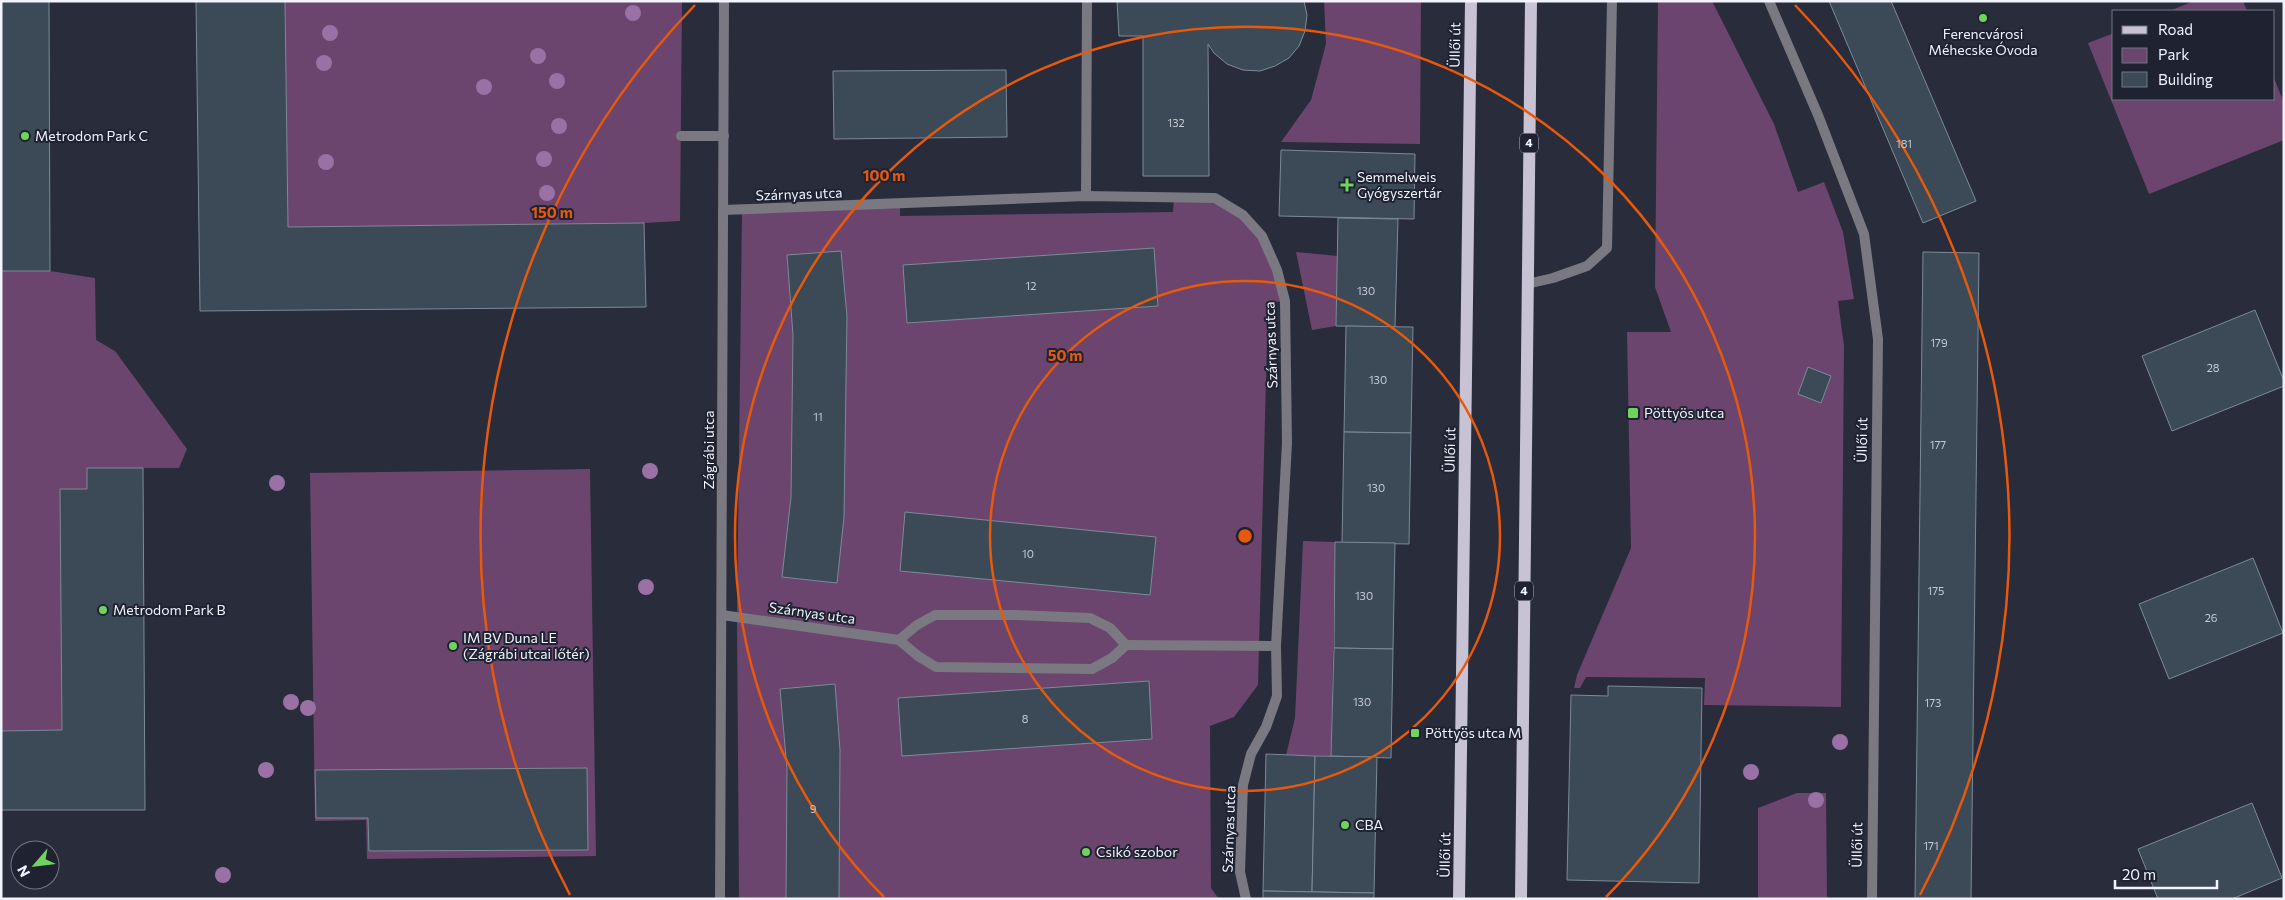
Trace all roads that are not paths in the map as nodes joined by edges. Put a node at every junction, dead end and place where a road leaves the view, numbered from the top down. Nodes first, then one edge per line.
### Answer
1 (724, 1) edge
2 (1087, 1) edge
3 (1470, 1) edge
4 (1531, 1) edge
5 (1612, 1) edge
6 (1769, 1) edge
7 (681, 136) dead end
8 (724, 136) junction
9 (1086, 196) junction
10 (723, 210) junction
11 (1527, 284) junction
12 (722, 615) junction
13 (899, 640) junction
14 (1126, 645) junction
15 (1276, 646) junction
16 (720, 899) edge
17 (1246, 899) edge
18 (1459, 899) edge
19 (1521, 899) edge
20 (1872, 899) edge

1 - 8 street, Zágrábi utca
2 - 9 street
3 - 18 main road, Üllői út
4 - 11 main road, 4
5 - 11 street
6 - 20 street, Üllői út
7 - 8 street
8 - 10 street, Zágrábi utca
9 - 10 street, Szárnyas utca
9 - 15 street, Szárnyas utca
10 - 12 street, Zágrábi utca
11 - 19 main road, 4
12 - 13 street, Szárnyas utca
12 - 16 street, Zágrábi utca
13 - 14 street
13 - 14 street
14 - 15 street
15 - 17 street, Szárnyas utca

